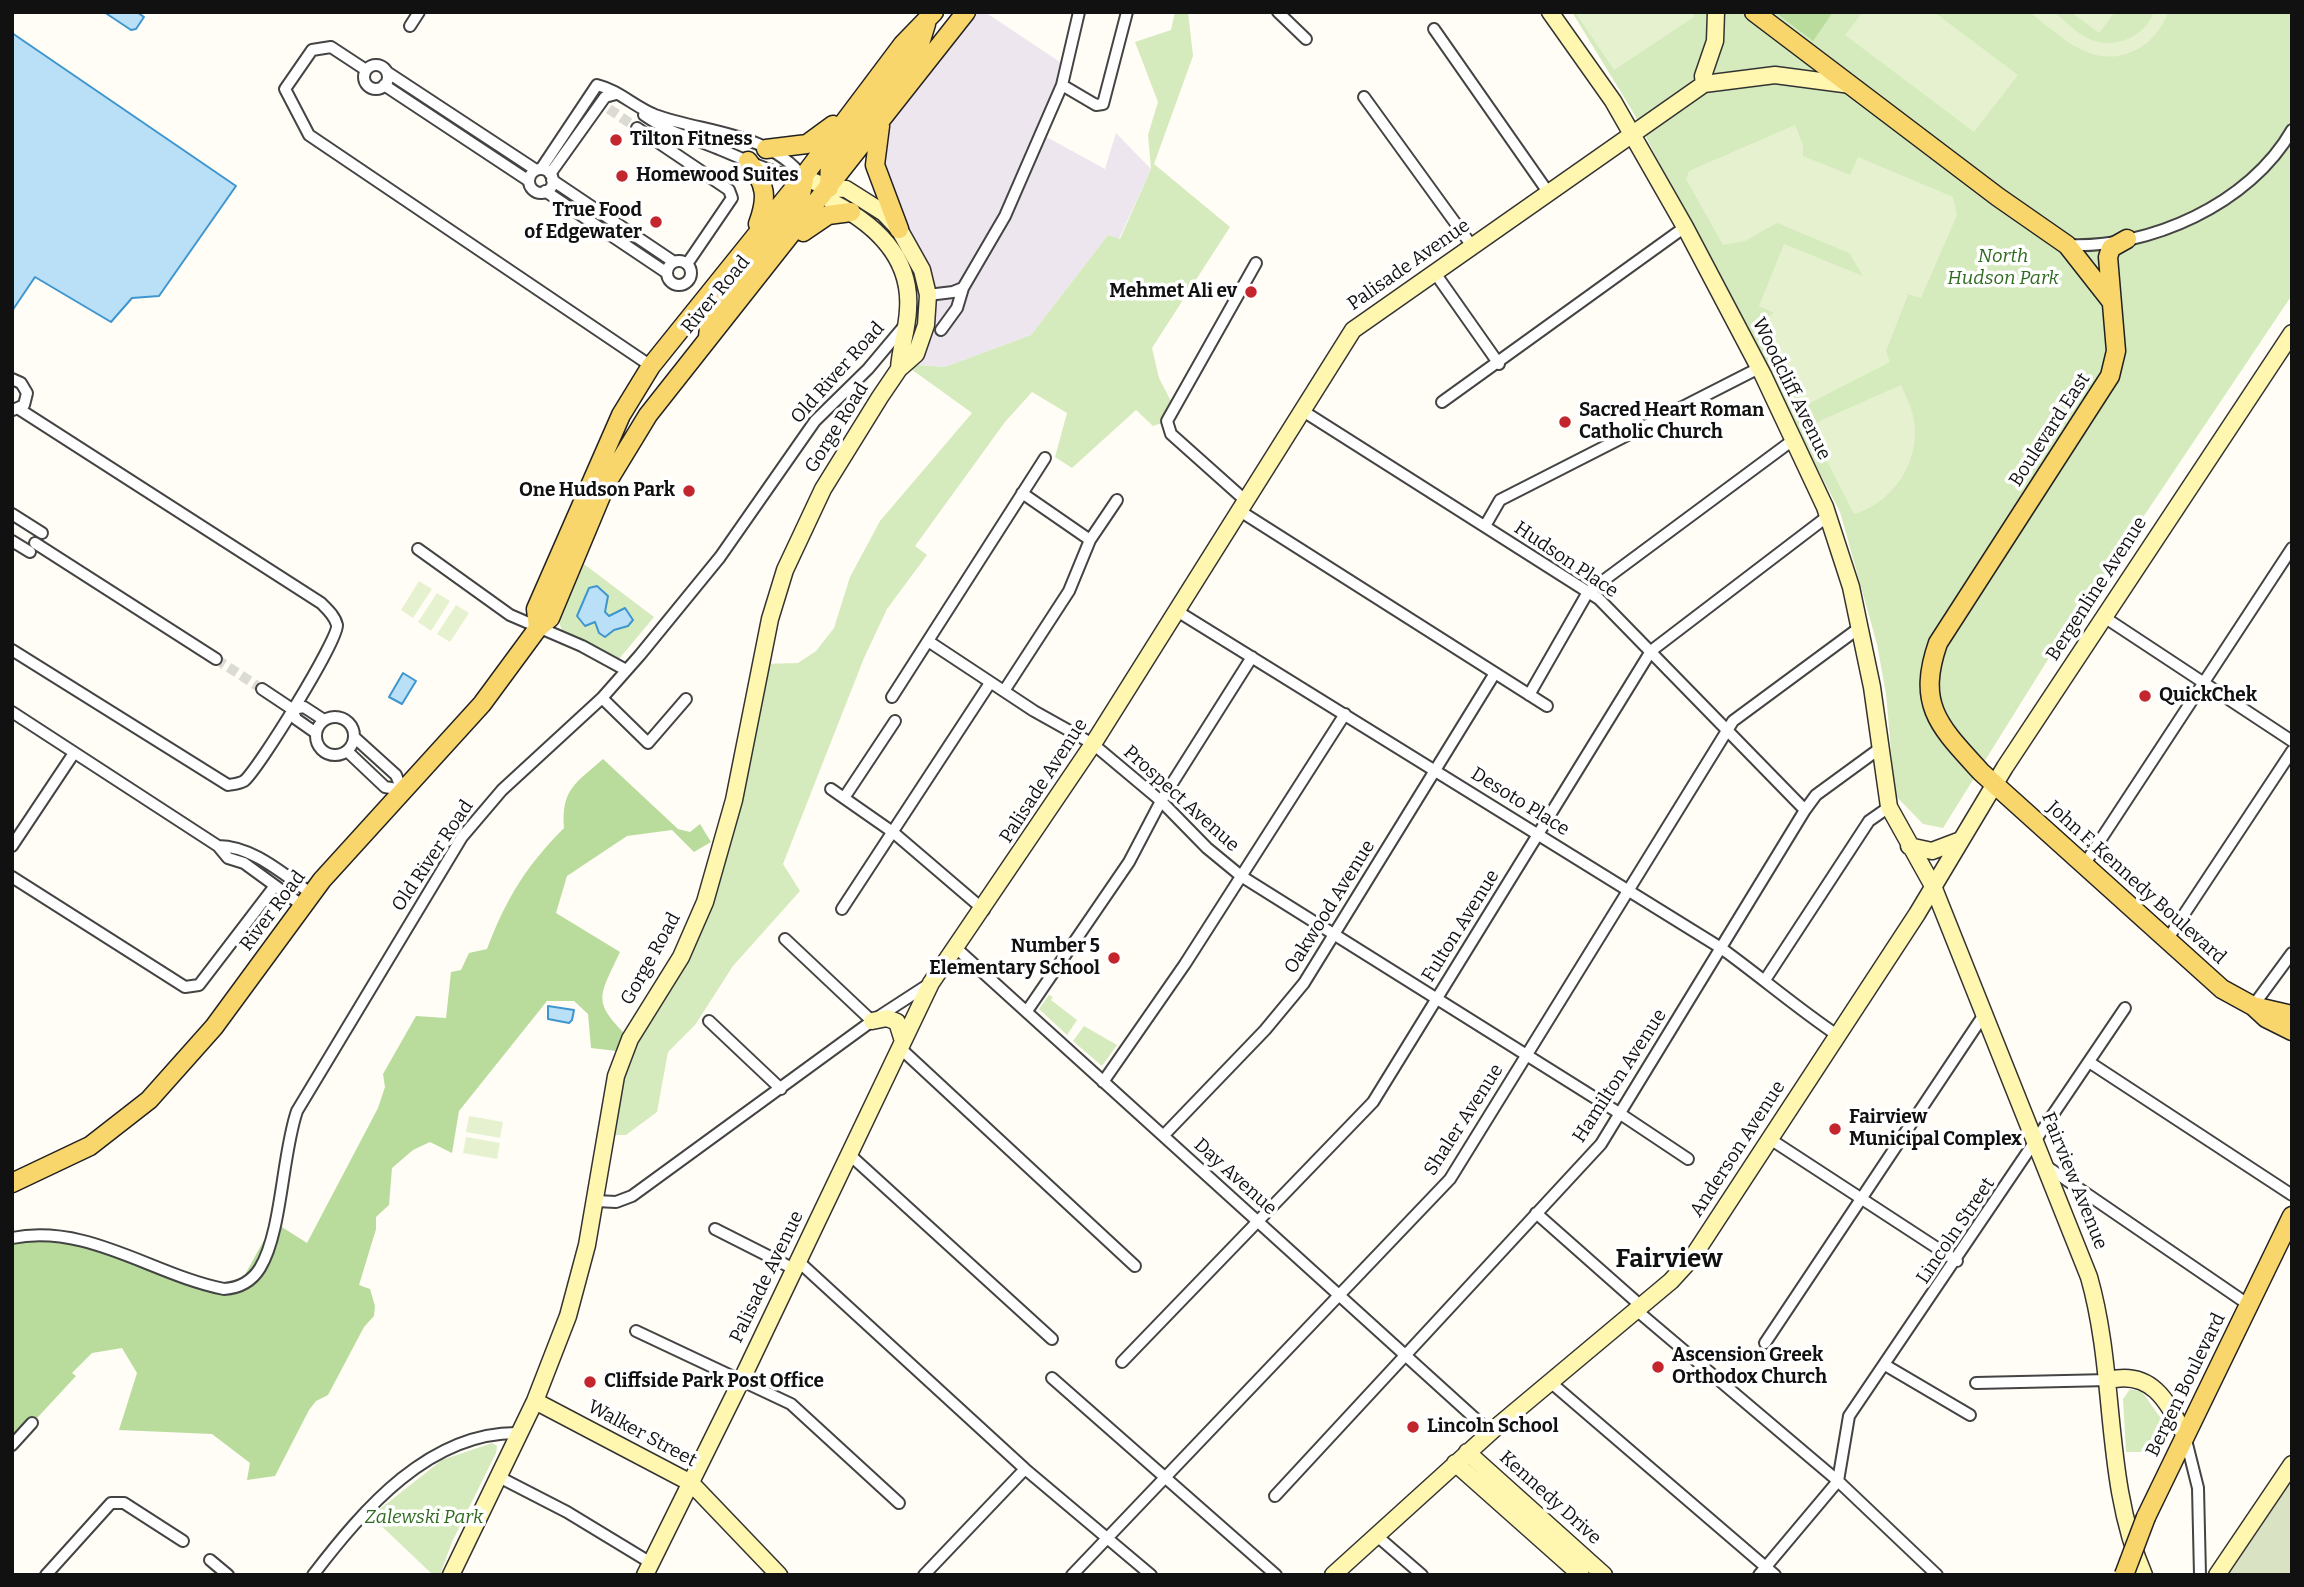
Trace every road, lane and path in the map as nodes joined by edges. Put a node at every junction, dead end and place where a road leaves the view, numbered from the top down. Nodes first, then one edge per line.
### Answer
1 (419, 12) edge
2 (966, 12) edge
3 (1079, 12) edge
4 (1127, 12) edge
5 (1278, 12) edge
6 (1550, 12) edge
7 (1716, 12) edge
8 (1754, 12) edge
9 (931, 17) edge
10 (410, 26) dead end
11 (1434, 29) dead end
12 (1306, 39) dead end
13 (366, 70) junction
14 (387, 72) junction
15 (1704, 84) junction
16 (384, 85) junction
17 (1062, 85) junction
18 (1851, 85) junction
19 (1364, 97) dead end
20 (857, 104) junction
21 (635, 107) junction
22 (881, 123) junction
23 (637, 128) tunnel mouth
24 (2292, 130) edge
25 (1632, 132) junction
26 (766, 149) junction
27 (748, 161) junction
28 (545, 173) junction
29 (803, 177) junction
30 (529, 181) junction
31 (828, 188) junction
32 (545, 191) junction
33 (1548, 192) junction
34 (851, 212) junction
35 (1685, 227) junction
36 (899, 229) junction
37 (752, 237) junction
38 (2127, 239) junction
39 (2067, 245) junction
40 (1472, 246) junction
41 (776, 255) junction
42 (674, 262) junction
43 (1256, 262) dead end
44 (687, 264) junction
45 (667, 273) junction
46 (1435, 273) junction
47 (963, 288) junction
48 (928, 295) junction
49 (2113, 304) junction
50 (907, 323) junction
51 (941, 330) dead end
52 (2292, 332) edge
53 (708, 337) junction
54 (2287, 350) edge
55 (1499, 364) junction
56 (651, 366) junction
57 (1759, 368) junction
58 (899, 369) junction
59 (12, 379) edge
60 (1442, 402) dead end
61 (15, 410) edge
62 (1303, 411) junction
63 (1793, 440) junction
64 (1045, 458) dead end
65 (1022, 492) junction
66 (1117, 500) dead end
67 (1243, 506) junction
68 (12, 514) edge
69 (1828, 516) junction
70 (1485, 526) junction
71 (1090, 540) junction
72 (12, 541) edge
73 (36, 543) junction
74 (2292, 548) edge
75 (418, 549) dead end
76 (1588, 592) junction
77 (1177, 611) junction
78 (2104, 617) junction
79 (538, 628) junction
80 (1859, 628) junction
81 (928, 641) junction
82 (12, 650) edge
83 (1651, 651) junction
84 (1252, 657) junction
85 (216, 659) tunnel mouth
86 (626, 670) junction
87 (1495, 673) junction
88 (2203, 682) junction
89 (990, 683) junction
90 (262, 689) tunnel mouth
91 (1004, 691) junction
92 (1529, 695) junction
93 (892, 697) dead end
94 (602, 698) junction
95 (686, 699) dead end
96 (1547, 706) dead end
97 (292, 709) junction
98 (12, 712) edge
99 (1345, 714) junction
100 (324, 720) junction
101 (895, 721) dead end
102 (1726, 731) junction
103 (316, 733) junction
104 (354, 737) junction
105 (2292, 741) edge
106 (1093, 744) junction
107 (1879, 749) junction
108 (347, 751) junction
109 (2292, 751) edge
110 (74, 752) junction
111 (1435, 770) junction
112 (1995, 785) junction
113 (831, 789) dead end
114 (402, 790) junction
115 (844, 798) junction
116 (1161, 800) junction
117 (1889, 807) junction
118 (1805, 810) junction
119 (1896, 824) joint
120 (894, 833) junction
121 (1539, 835) junction
122 (1961, 840) junction
123 (12, 846) edge
124 (218, 846) junction
125 (1909, 846) junction
126 (2084, 864) junction
127 (1942, 871) joint
128 (1241, 876) junction
129 (12, 877) edge
130 (1933, 886) junction
131 (274, 887) junction
132 (1630, 891) junction
133 (307, 900) junction
134 (842, 909) dead end
135 (984, 910) junction
136 (1332, 936) junction
137 (785, 939) dead end
138 (2167, 940) junction
139 (956, 948) junction
140 (1721, 948) junction
141 (2292, 953) edge
142 (1765, 980) junction
143 (931, 983) junction
144 (1436, 1000) junction
145 (2253, 1006) junction
146 (2125, 1008) dead end
147 (1027, 1011) junction
148 (1985, 1013) junction
149 (2292, 1015) edge
150 (709, 1021) dead end
151 (872, 1021) junction
152 (2292, 1031) edge
153 (1837, 1035) junction
154 (901, 1044) junction
155 (1528, 1055) junction
156 (2089, 1062) junction
157 (1103, 1082) junction
158 (781, 1089) junction
159 (1619, 1113) junction
160 (1164, 1135) junction
161 (1770, 1139) junction
162 (2036, 1142) junction
163 (850, 1155) junction
164 (1688, 1159) dead end
165 (2046, 1165) junction
166 (12, 1183) edge
167 (2292, 1195) edge
168 (1861, 1199) junction
169 (596, 1201) junction
170 (1536, 1213) junction
171 (2292, 1216) edge
172 (1259, 1222) junction
173 (715, 1229) dead end
174 (12, 1238) edge
175 (1957, 1261) junction
176 (796, 1265) junction
177 (1135, 1266) dead end
178 (1339, 1295) junction
179 (2249, 1305) junction
180 (1638, 1307) junction
181 (635, 1331) dead end
182 (1052, 1339) dead end
183 (1765, 1343) dead end
184 (1405, 1355) junction
185 (1122, 1362) dead end
186 (1885, 1365) junction
187 (1052, 1378) dead end
188 (2109, 1380) junction
189 (741, 1381) junction
190 (1549, 1381) junction
191 (1976, 1383) dead end
192 (536, 1401) junction
193 (1970, 1415) dead end
194 (32, 1423) dead end
195 (1490, 1432) junction
196 (521, 1433) junction
197 (2184, 1434) junction
198 (12, 1446) edge
199 (1468, 1452) junction
200 (1455, 1463) junction
201 (2292, 1464) edge
202 (1025, 1469) junction
203 (1165, 1476) junction
204 (499, 1477) junction
205 (1838, 1481) junction
206 (691, 1483) junction
207 (1275, 1496) dead end
208 (899, 1503) dead end
209 (1521, 1510) junction
210 (1377, 1536) junction
211 (1107, 1539) junction
212 (183, 1541) dead end
213 (209, 1560) dead end
214 (1576, 1563) edge
215 (648, 1569) edge
216 (1762, 1570) edge
217 (775, 1573) edge
218 (46, 1575) edge
219 (228, 1575) edge
220 (313, 1575) edge
221 (451, 1575) edge
222 (924, 1575) edge
223 (1072, 1575) edge
224 (1151, 1575) edge
225 (1276, 1575) edge
226 (1333, 1575) edge
227 (1422, 1575) edge
228 (1604, 1575) edge
229 (1775, 1575) edge
230 (1937, 1575) edge
231 (2124, 1575) edge
232 (2144, 1575) edge
233 (2200, 1575) edge
234 (2217, 1575) edge

1 - 10 street
2 - 22 main road, River Road
3 - 17 street
4 - 17 street
5 - 12 street
6 - 25 main road, Woodcliff Avenue
7 - 15 main road
8 - 18 main road
9 - 20 main road, River Road
9 - 31 main road
11 - 33 street
13 - 14 street
13 - 16 street
13 - 56 street
14 - 16 street
14 - 28 street
15 - 18 main road
15 - 25 main road, Palisade Avenue
16 - 30 street
17 - 47 street
18 - 39 main road
19 - 40 street
20 - 26 main road
20 - 29 main road, River Road
21 - 26 street
21 - 27 street
21 - 28 street
22 - 31 main road, River Road
22 - 36 main road
23 - 44 street
24 - 38 street
25 - 33 main road, Palisade Avenue
25 - 35 main road, Woodcliff Avenue
26 - 29 street
27 - 29 street
27 - 37 main road
28 - 30 street
28 - 32 street
28 - 42 street
29 - 31 main road, Gorge Road
29 - 37 main road, River Road
29 - 53 main road
30 - 32 street
31 - 34 main road, Gorge Road
31 - 36 main road, Gorge Road
31 - 41 main road, River Road
32 - 45 street
33 - 40 main road, Palisade Avenue
34 - 41 main road
34 - 50 main road, Gorge Road
35 - 55 street
35 - 57 main road, Woodcliff Avenue
36 - 48 main road, Gorge Road
37 - 56 main road, River Road
38 - 39 street
38 - 49 main road, Boulevard East
39 - 49 main road
40 - 46 main road, Palisade Avenue
41 - 53 main road, River Road
42 - 44 street
42 - 45 street
43 - 67 street
44 - 45 street
46 - 55 street
46 - 62 main road, Palisade Avenue
47 - 48 street
47 - 51 street
48 - 58 main road, Gorge Road
49 - 112 main road, Boulevard East
50 - 58 main road, Gorge Road
50 - 86 street, Old River Road
52 - 54 main road, Bergenline Avenue
53 - 79 main road, River Road
54 - 78 main road, Bergenline Avenue
55 - 60 street
56 - 79 main road, River Road
57 - 63 main road, Woodcliff Avenue
57 - 70 street
58 - 169 main road, Gorge Road
59 - 61 street
61 - 97 street
62 - 67 main road, Palisade Avenue
62 - 70 street, Hudson Place
63 - 69 main road, Woodcliff Avenue
63 - 76 street
64 - 65 street
65 - 71 street
65 - 81 street
66 - 71 street
67 - 77 main road, Palisade Avenue
67 - 87 street
68 - 73 street
69 - 80 main road, Woodcliff Avenue
69 - 83 street, Fulton Avenue
70 - 76 street, Hudson Place
71 - 91 street
72 - 73 street
73 - 85 street
74 - 88 street
75 - 79 street
76 - 83 street, Hudson Place
76 - 92 street
77 - 84 street, Desoto Place
77 - 106 main road, Palisade Avenue
78 - 88 street
78 - 112 main road, Bergenline Avenue
79 - 86 street
79 - 114 main road, River Road
80 - 102 street, Shaler Avenue
80 - 107 main road, Woodcliff Avenue
81 - 89 street, Prospect Avenue
81 - 93 street
82 - 97 street
83 - 102 street, Hudson Place
83 - 121 street, Fulton Avenue
84 - 99 street, Desoto Place
84 - 116 street
86 - 94 street, Old River Road
87 - 92 street
87 - 111 street, Oakwood Avenue
88 - 105 street
88 - 126 street
89 - 91 street, Prospect Avenue
89 - 120 street
90 - 97 street
91 - 106 street, Prospect Avenue
92 - 96 street
94 - 95 street
94 - 174 street, Old River Road
97 - 100 street
97 - 103 street
98 - 110 street
99 - 111 street, Desoto Place
99 - 128 street
100 - 103 street
100 - 104 street
101 - 115 street
102 - 118 street, Hudson Place
102 - 132 street, Shaler Avenue
103 - 108 street
104 - 108 street
104 - 114 street
106 - 116 street, Prospect Avenue
106 - 135 main road, Palisade Avenue
107 - 117 main road, Woodcliff Avenue
107 - 118 street, Hamilton Avenue
108 - 114 street
109 - 138 street
110 - 123 street
110 - 124 street
111 - 121 street, Desoto Place
111 - 136 street, Oakwood Avenue
112 - 122 main road, Bergenline Avenue
112 - 126 main road, John F. Kennedy Boulevard
113 - 115 street
114 - 133 main road, River Road
115 - 120 street
116 - 128 street, Prospect Avenue
116 - 147 street
117 - 119 main road, Woodcliff Avenue
117 - 142 street
118 - 140 street, Hamilton Avenue
119 - 125 main road, Fairview Avenue
120 - 134 street
120 - 135 street
121 - 132 street, Desoto Place
121 - 144 street, Fulton Avenue
122 - 125 main road
122 - 127 main road, Bergenline Avenue
124 - 131 street
124 - 133 street
125 - 130 main road, Fairview Avenue
126 - 138 main road, John F. Kennedy Boulevard
127 - 130 main road, Anderson Avenue
128 - 136 street, Prospect Avenue
128 - 157 street
129 - 131 street
130 - 148 main road, Fairview Avenue
130 - 153 main road, Anderson Avenue
131 - 133 street
132 - 140 street, Desoto Place
132 - 155 street, Shaler Avenue
133 - 166 main road, River Road
135 - 139 main road, Palisade Avenue
136 - 144 street, Prospect Avenue
136 - 160 street, Oakwood Avenue
137 - 151 street
138 - 145 main road, John F. Kennedy Boulevard
139 - 143 main road, Palisade Avenue
139 - 147 street, Day Avenue
140 - 142 street, Desoto Place
140 - 159 street, Hamilton Avenue
141 - 145 street
142 - 153 street, Desoto Place
143 - 151 street
143 - 154 main road, Palisade Avenue
144 - 155 street, Prospect Avenue
144 - 172 street, Fulton Avenue
145 - 149 main road, John F. Kennedy Boulevard
145 - 152 main road, John F. Kennedy Boulevard
146 - 156 street, Lincoln Street
147 - 157 street, Day Avenue
148 - 162 main road, Fairview Avenue
148 - 168 street
150 - 158 street
151 - 154 main road
151 - 158 street
153 - 161 main road, Anderson Avenue
154 - 163 main road, Palisade Avenue
154 - 177 street
155 - 159 street, Prospect Avenue
155 - 178 street, Shaler Avenue
156 - 162 street, Lincoln Street
156 - 167 street
157 - 160 street, Day Avenue
158 - 169 street
159 - 164 street, Prospect Avenue
159 - 170 street, Hamilton Avenue
160 - 172 street, Day Avenue
161 - 168 street
161 - 180 main road, Anderson Avenue
162 - 165 main road, Fairview Avenue
162 - 175 street, Lincoln Street
163 - 176 main road, Palisade Avenue
163 - 182 street
165 - 179 street
165 - 188 main road, Fairview Avenue
168 - 175 street
168 - 183 street
169 - 192 main road, Gorge Road
170 - 180 street
170 - 184 street, Hamilton Avenue
171 - 179 main road, Bergen Boulevard
172 - 178 street, Day Avenue
172 - 185 street, Fulton Avenue
173 - 176 street
175 - 186 street, Lincoln Street
176 - 189 main road, Palisade Avenue
176 - 202 street
178 - 184 street, Day Avenue
178 - 203 street, Shaler Avenue
179 - 197 main road, Bergen Boulevard
180 - 190 main road, Anderson Avenue
180 - 205 street
181 - 189 street
184 - 195 street, Day Avenue
184 - 207 street, Hamilton Avenue
186 - 193 street
186 - 205 street, Lincoln Street
187 - 203 street
188 - 191 street
188 - 197 main road
188 - 232 main road, Fairview Avenue
189 - 206 main road, Palisade Avenue
189 - 208 street
190 - 195 main road, Anderson Avenue
190 - 216 street
192 - 196 main road, Gorge Road
192 - 206 main road, Walker Street
194 - 198 street
195 - 199 main road, Anderson Avenue
196 - 204 main road, Gorge Road
196 - 220 street
197 - 231 main road, Bergen Boulevard, bridge
197 - 233 street
199 - 200 main road, Anderson Avenue
199 - 209 main road, Kennedy Drive
200 - 209 main road, Kennedy Drive
200 - 210 main road, Anderson Avenue
201 - 234 main road
202 - 211 street
202 - 222 street
203 - 211 street, Shaler Avenue
203 - 225 street
204 - 215 street
204 - 221 main road, Gorge Road
205 - 216 street
205 - 230 street
206 - 215 main road, Palisade Avenue
206 - 217 main road, Walker Street
209 - 214 main road, Kennedy Drive
210 - 226 main road, Anderson Avenue
210 - 227 street
211 - 223 street, Shaler Avenue
211 - 224 street
212 - 218 street
213 - 219 street
214 - 228 main road, Kennedy Drive
216 - 229 street

